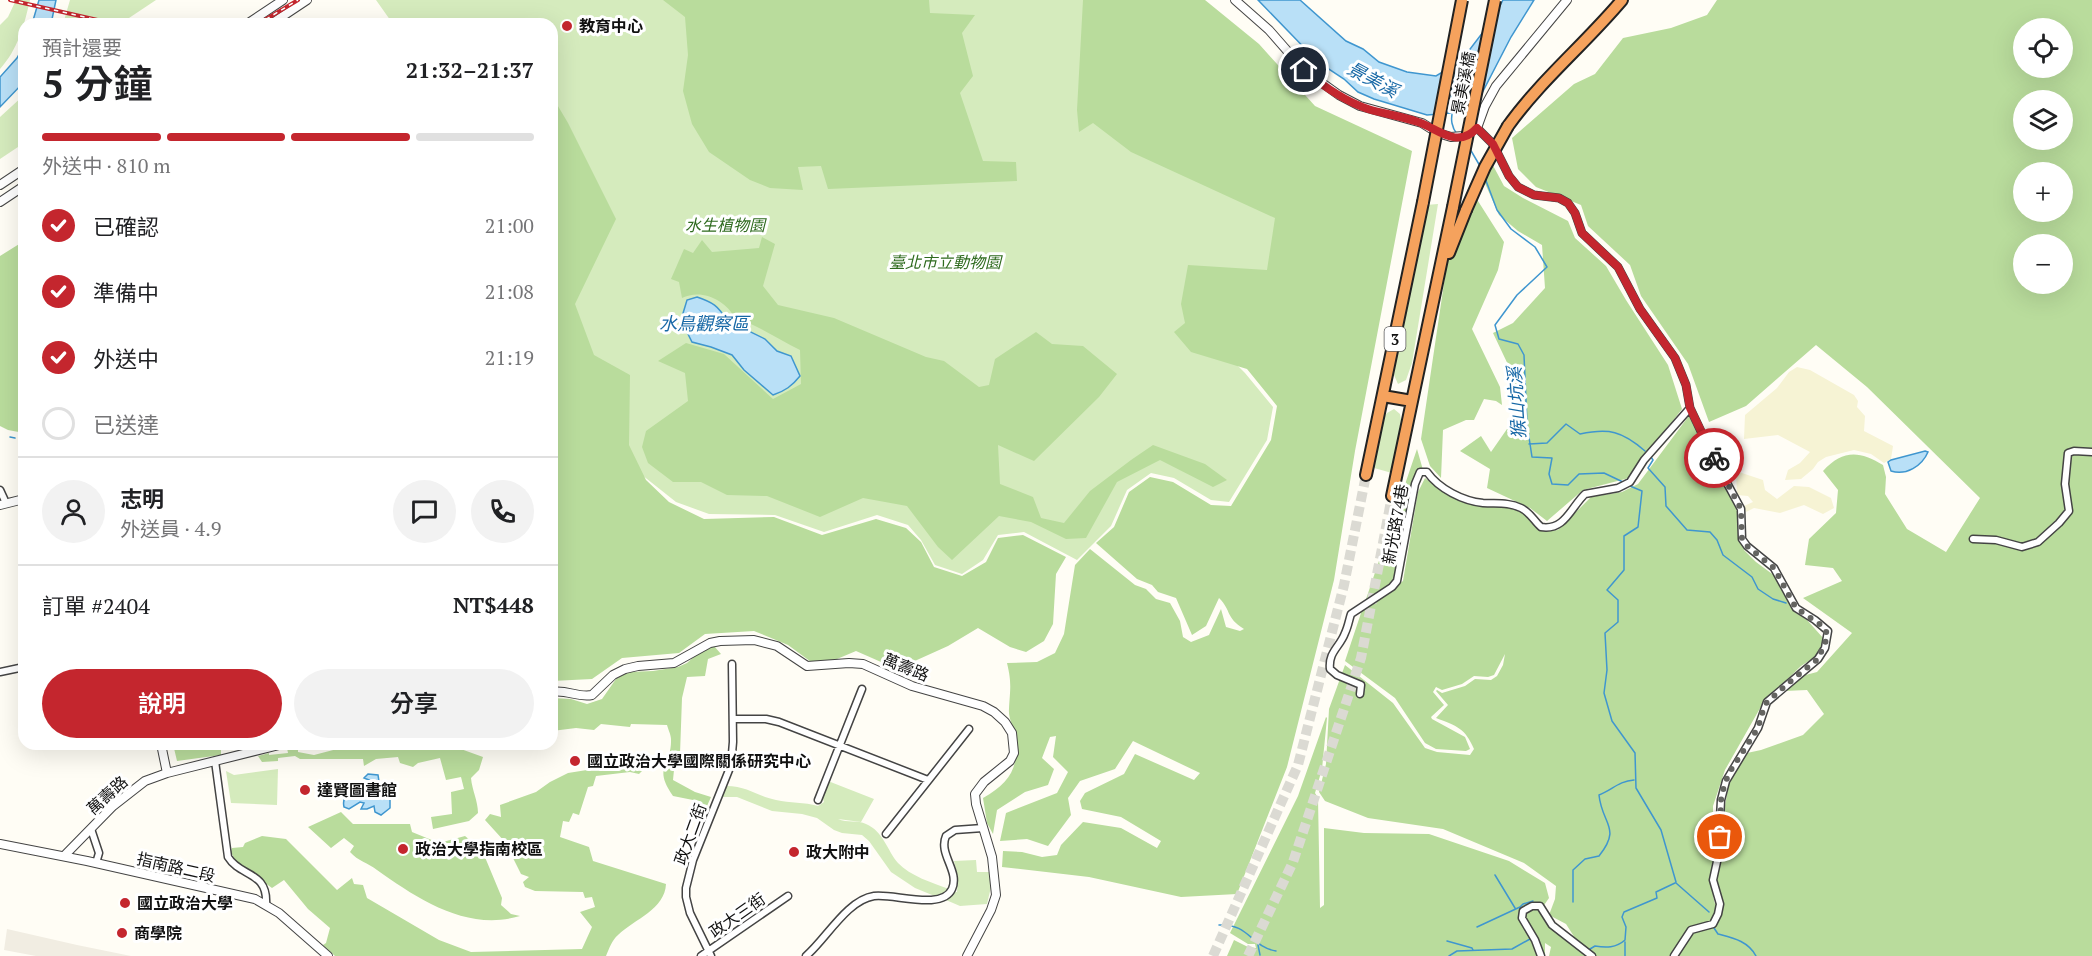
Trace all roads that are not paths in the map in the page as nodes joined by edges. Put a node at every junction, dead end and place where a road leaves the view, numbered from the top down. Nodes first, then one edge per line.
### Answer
1 (283, 0) edge
2 (307, 0) edge
3 (1235, 0) edge
4 (1462, 0) edge
5 (1495, 0) edge
6 (1568, 0) edge
7 (1622, 0) edge
8 (256, 18) edge
9 (280, 18) edge
10 (1475, 130) junction
11 (18, 173) edge
12 (0, 185) edge
13 (18, 190) edge
14 (0, 202) edge
15 (1438, 282) junction
16 (1383, 396) junction
17 (1412, 401) junction
18 (1690, 408) junction
19 (2092, 452) edge
20 (1366, 475) tunnel mouth
21 (0, 490) edge
22 (1392, 496) tunnel mouth
23 (18, 501) edge
24 (3, 504) edge
25 (1973, 539) dead end
26 (732, 664) dead end
27 (18, 669) edge
28 (3, 672) edge
29 (862, 689) dead end
30 (558, 691) edge
31 (1360, 694) dead end
32 (733, 719) junction
33 (969, 729) dead end
34 (840, 746) junction
35 (162, 750) edge
36 (259, 750) edge
37 (215, 761) junction
38 (167, 773) junction
39 (928, 780) junction
40 (818, 800) dead end
41 (91, 828) junction
42 (983, 828) junction
43 (886, 834) dead end
44 (0, 844) edge
45 (64, 856) junction
46 (96, 863) junction
47 (788, 896) dead end
48 (266, 904) junction
49 (709, 954) edge
50 (328, 956) edge
51 (701, 956) edge
52 (806, 956) edge
53 (967, 956) edge
54 (1541, 956) edge
55 (1592, 956) edge
56 (1674, 956) edge

1 - 8 street
2 - 9 street
3 - 10 street
4 - 16 highway, 景美溪橋 / 3, bridge
5 - 15 highway, 景美溪橋 / 3, bridge
6 - 10 street
7 - 15 highway, bridge
10 - 18 street
11 - 12 street
13 - 14 street
15 - 17 highway, 3
16 - 17 highway
16 - 20 highway, 3
17 - 22 highway, 3
18 - 31 street, 新光路74巷
18 - 56 street
19 - 25 street
21 - 24 street
23 - 24 street
26 - 32 street, 政大二街
27 - 28 street
29 - 34 street
30 - 42 street, 萬壽路
32 - 34 street
32 - 49 street, 政大二街
33 - 39 street
34 - 39 street
34 - 40 street
35 - 38 street
36 - 37 street, 萬壽路
37 - 38 street, 萬壽路
37 - 48 street
38 - 41 street, 萬壽路
39 - 43 street
41 - 45 street, 萬壽路
41 - 46 street
42 - 52 street
42 - 53 street, 萬壽路
44 - 45 street, 指南路二段
45 - 46 street, 指南路二段
46 - 48 street, 指南路二段
47 - 49 street, 政大三街
48 - 50 street, 指南路二段
49 - 51 street, 政大三街
54 - 55 street

